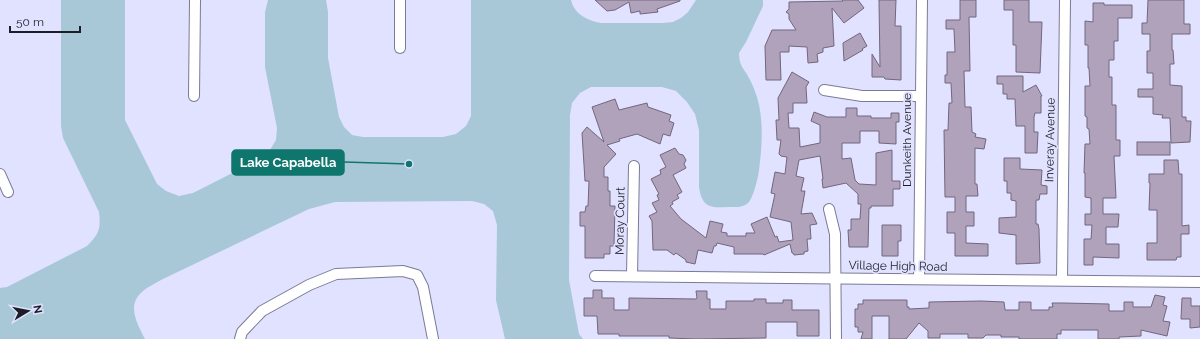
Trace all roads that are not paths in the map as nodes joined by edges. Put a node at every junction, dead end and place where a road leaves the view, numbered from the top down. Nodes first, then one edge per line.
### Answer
1 (195, 0) edge
2 (400, 0) edge
3 (922, 0) edge
4 (1065, 0) edge
5 (400, 48) dead end
6 (824, 90) dead end
7 (194, 96) dead end
8 (920, 96) junction
9 (634, 166) dead end
10 (0, 174) edge
11 (8, 192) dead end
12 (829, 209) dead end
13 (595, 276) dead end
14 (632, 276) junction
15 (836, 278) junction
16 (919, 279) junction
17 (1062, 280) junction
18 (1200, 282) edge
19 (240, 339) edge
20 (433, 339) edge
21 (836, 339) edge

1 - 7 street
2 - 5 street
3 - 8 street, Dunkeith Avenue
4 - 17 street, Inveray Avenue
6 - 8 street
8 - 16 street, Dunkeith Avenue
9 - 14 street, Moray Court
10 - 11 street
12 - 15 street
13 - 14 street, Village High Road
14 - 15 street, Village High Road
15 - 16 street, Village High Road
15 - 21 street
16 - 17 street, Village High Road
17 - 18 street, Village High Road
19 - 20 street

